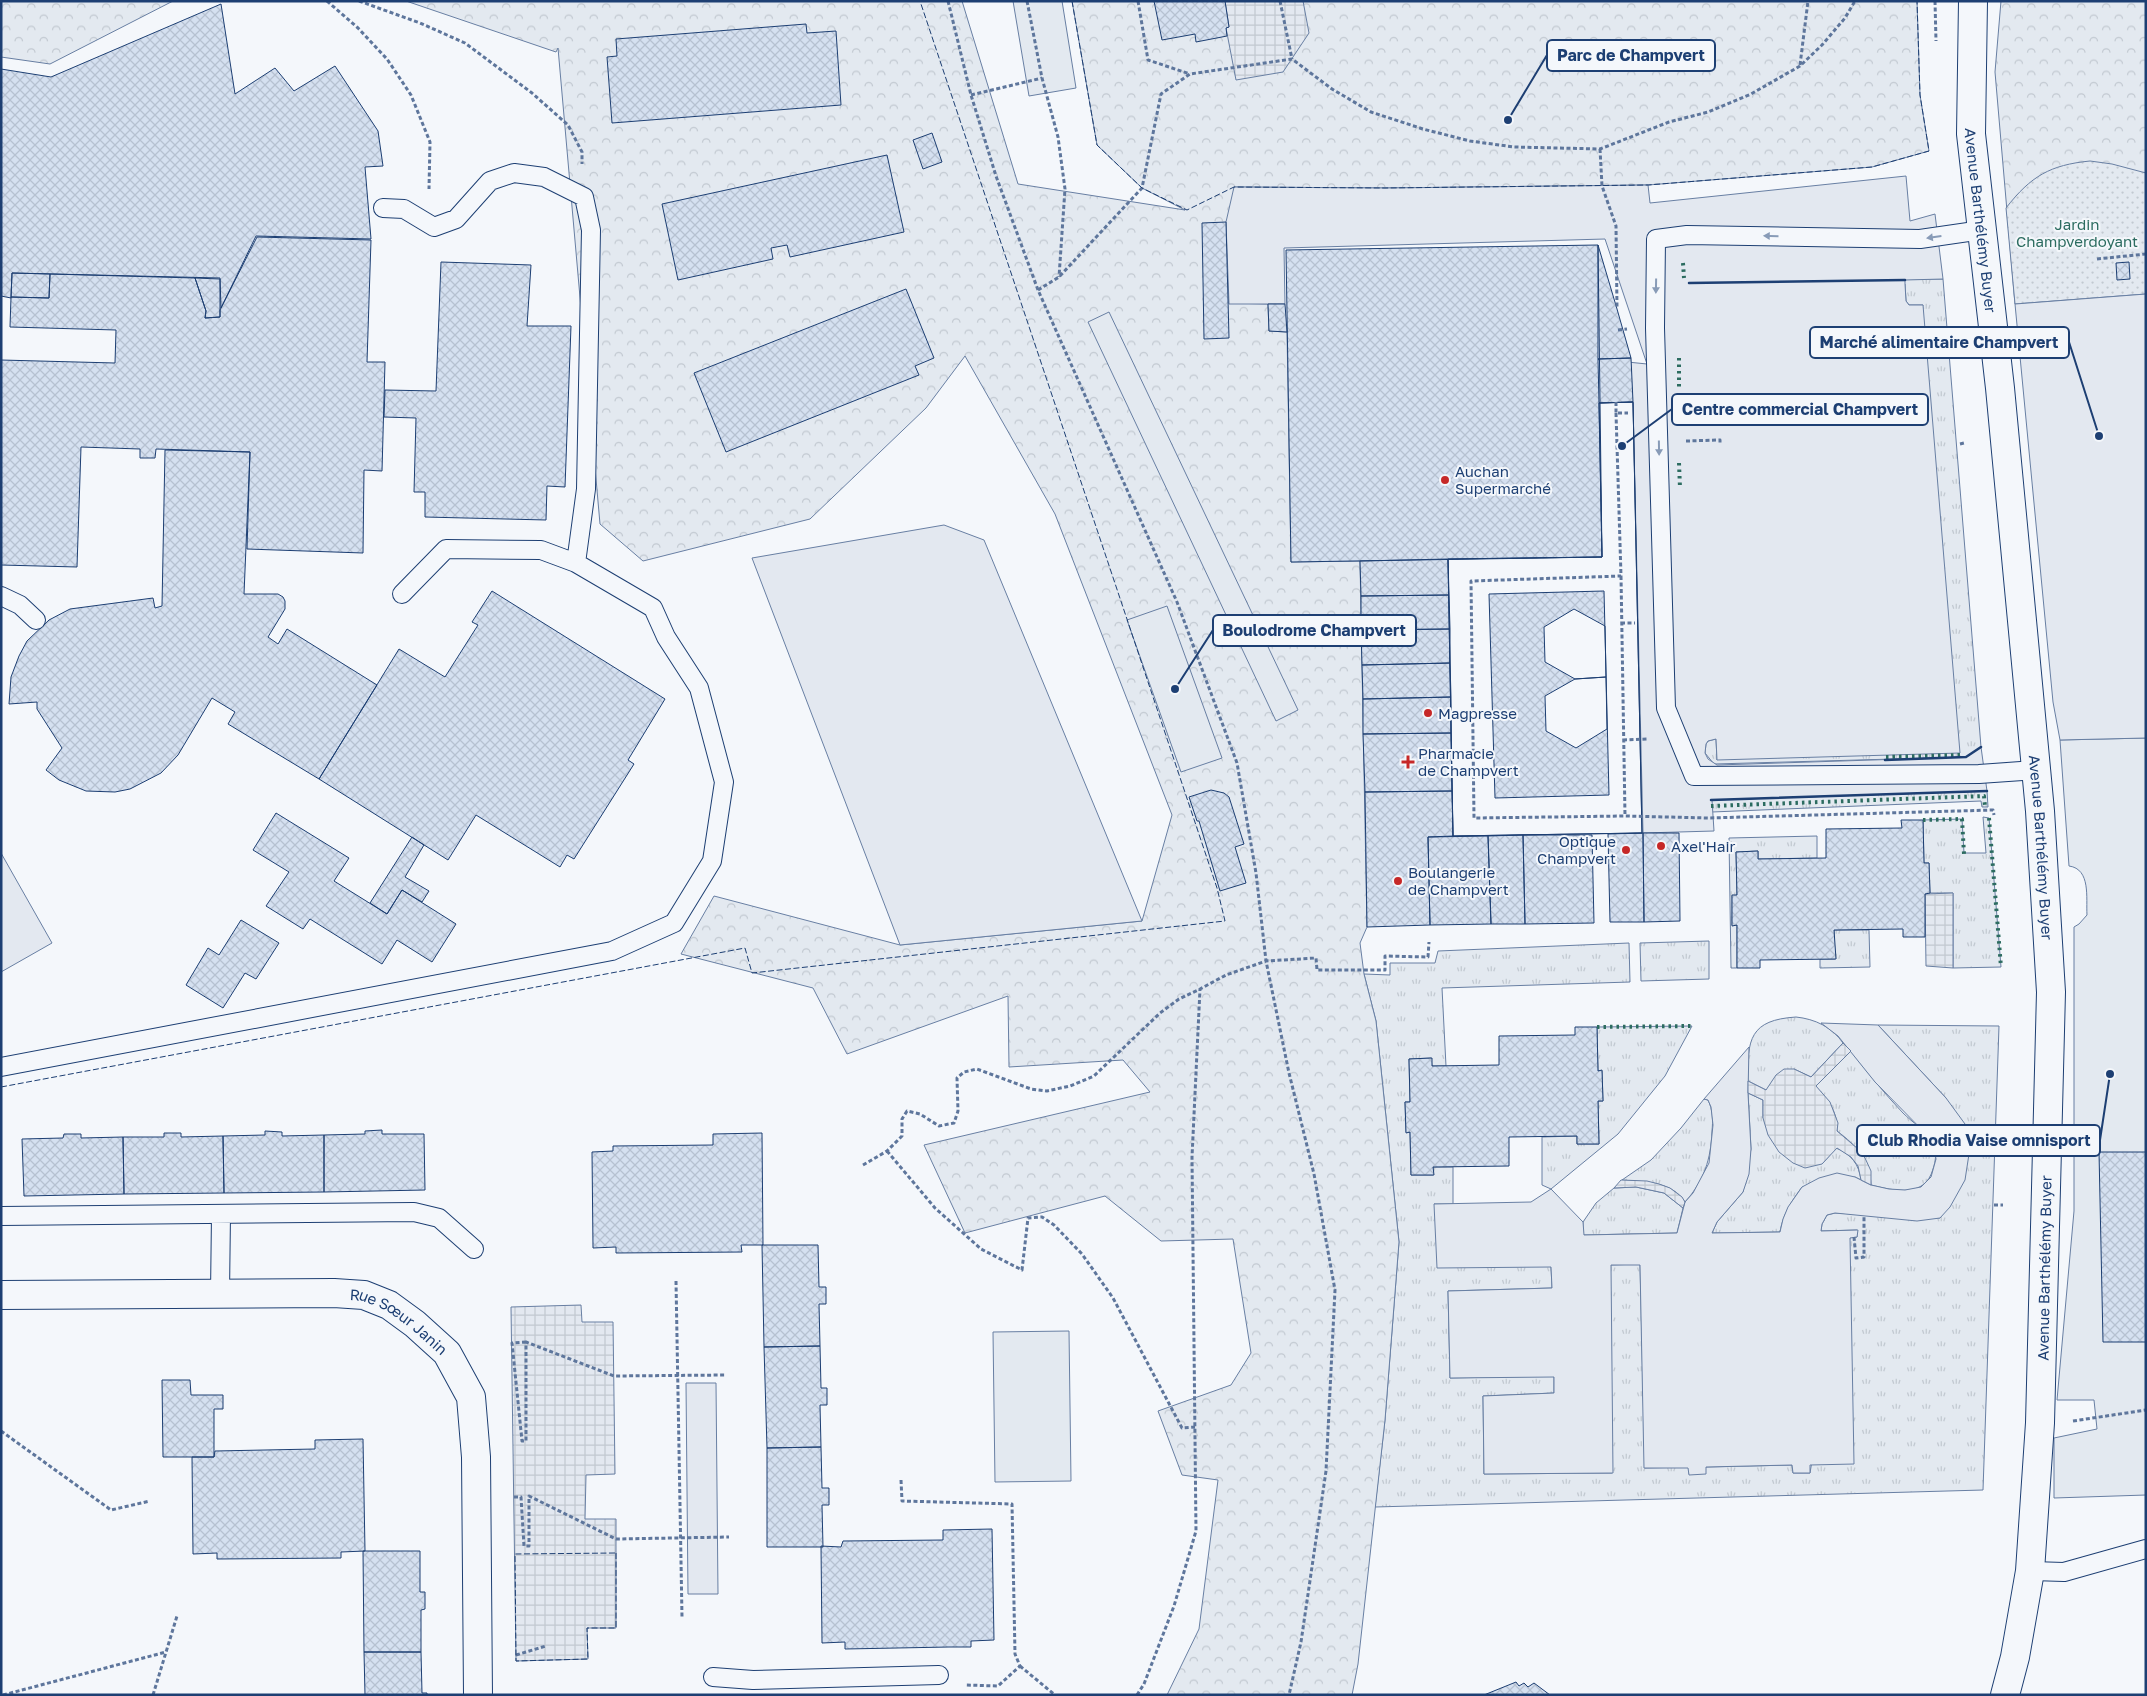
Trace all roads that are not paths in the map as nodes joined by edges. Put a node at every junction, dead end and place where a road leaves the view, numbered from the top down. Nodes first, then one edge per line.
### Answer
1 (1973, 1) edge
2 (383, 208) dead end
3 (1982, 230) junction
4 (576, 563) junction
5 (402, 594) dead end
6 (1, 596) edge
7 (36, 620) dead end
8 (2036, 770) junction
9 (1, 1067) edge
10 (221, 1214) junction
11 (1, 1216) edge
12 (474, 1248) dead end
13 (220, 1294) junction
14 (1, 1295) edge
15 (2146, 1550) edge
16 (2030, 1571) junction
17 (939, 1675) road end
18 (712, 1677) dead end
19 (478, 1695) edge
20 (2005, 1695) edge

1 - 3 main road, Avenue Barthélémy Buyer
2 - 4 lane
3 - 8 main road, Avenue Barthélémy Buyer
3 -> 8 lane
4 - 5 lane
4 - 9 lane
6 - 7 lane
8 - 16 main road, Avenue Barthélémy Buyer
10 - 11 lane
10 - 12 lane
10 - 13 lane
13 - 14 main road, Rue Sœur Janin
13 - 19 main road, Rue Sœur Janin
15 - 16 lane
16 - 20 main road, Avenue Barthélémy Buyer
17 - 18 lane

